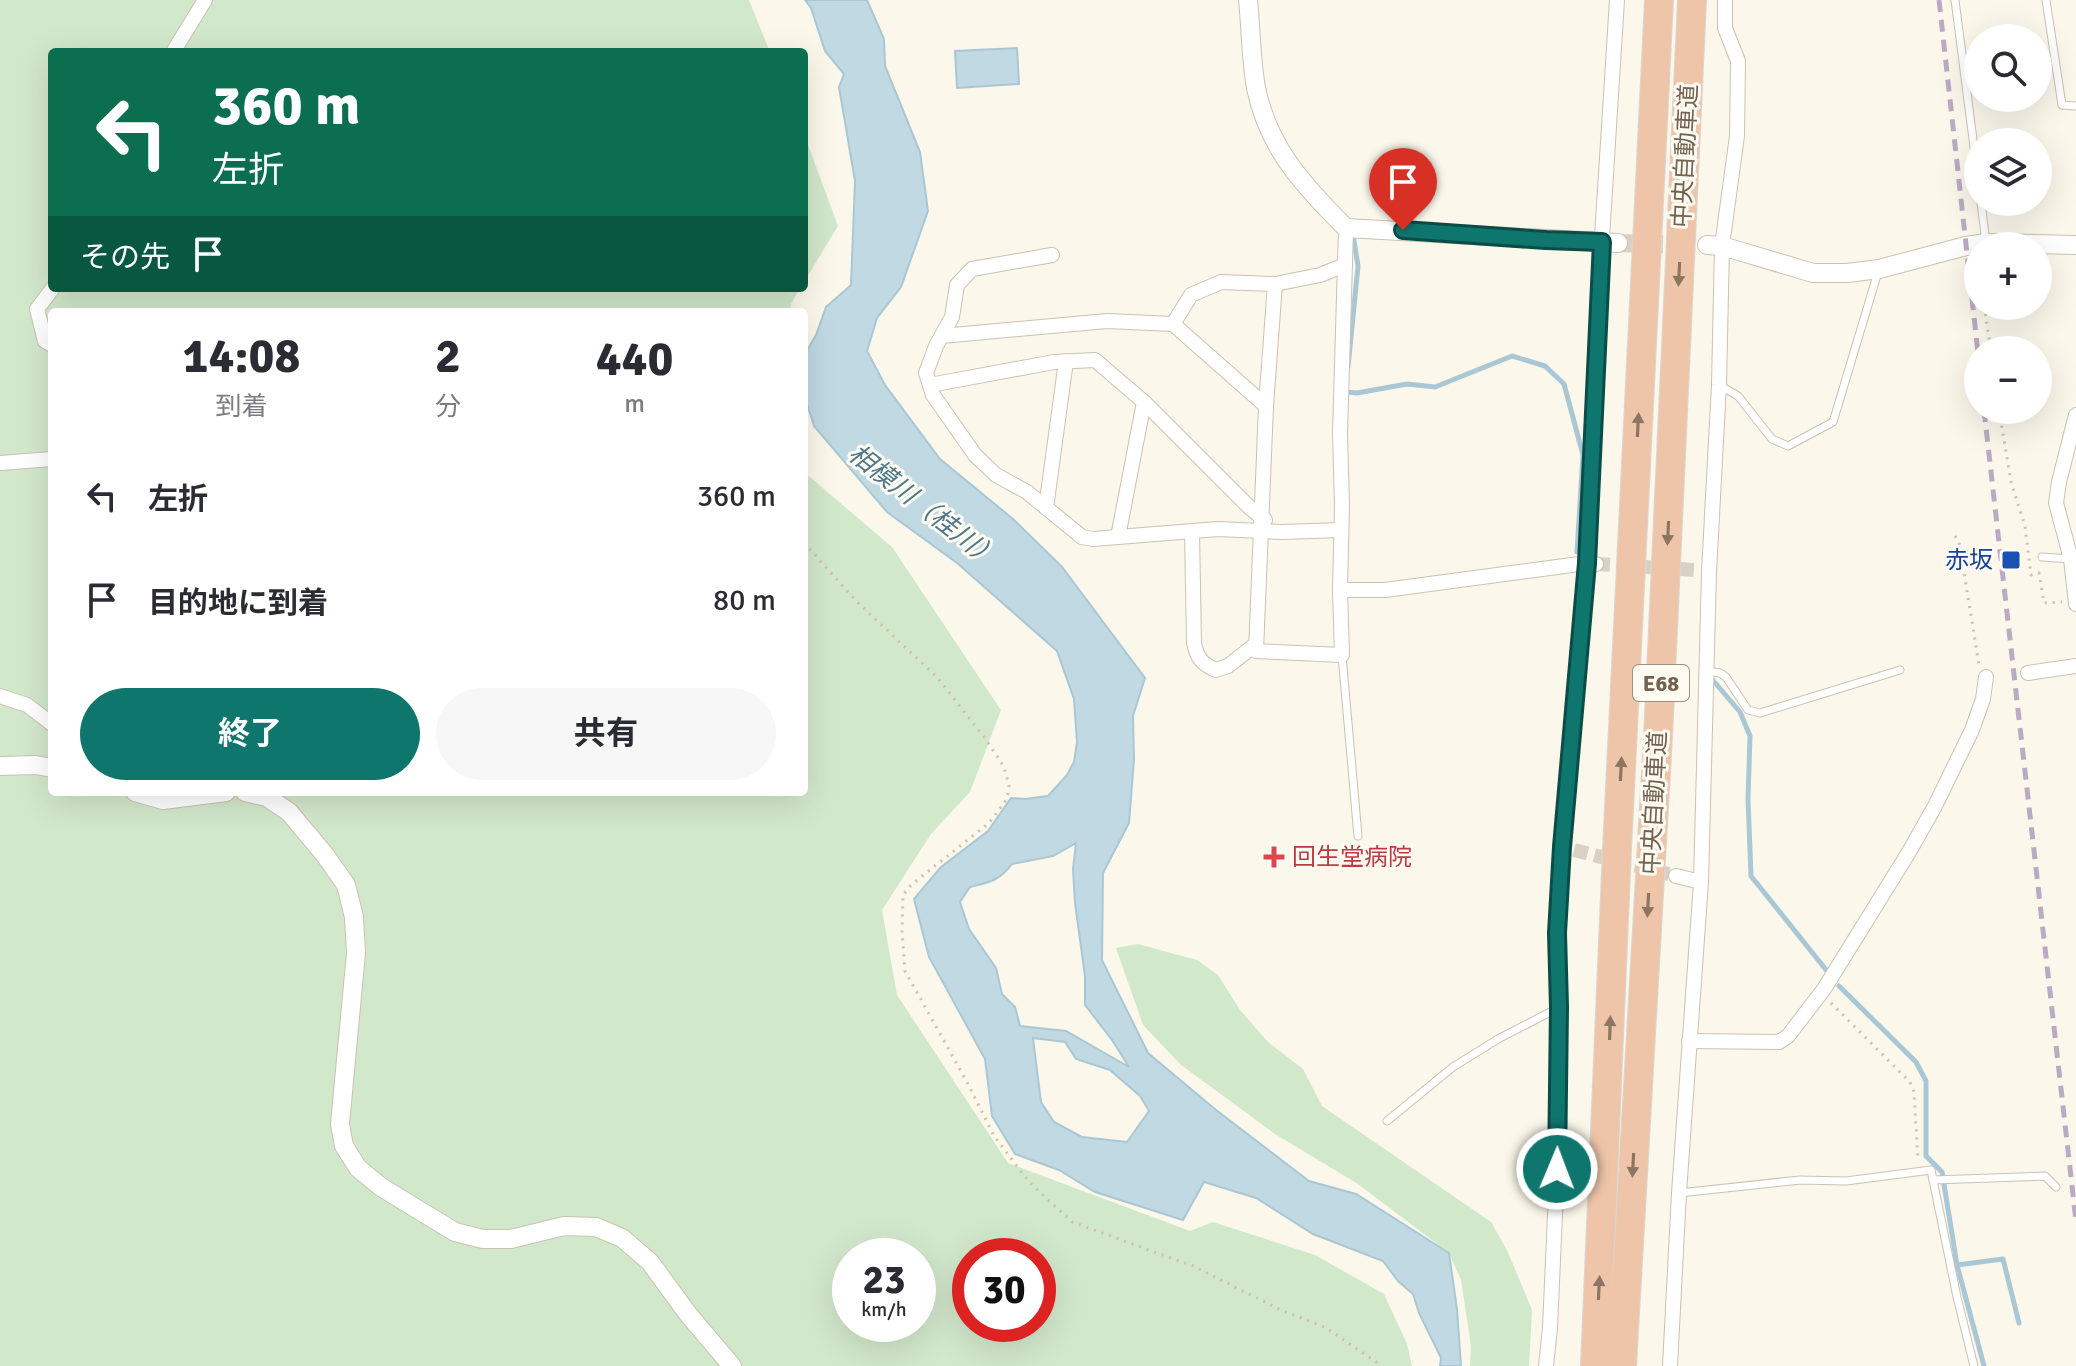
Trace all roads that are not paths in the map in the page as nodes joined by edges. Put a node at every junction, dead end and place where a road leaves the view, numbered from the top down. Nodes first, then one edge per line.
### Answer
1 (205, 0) edge
2 (1248, 0) edge
3 (1617, 0) edge
4 (1659, 0) edge
5 (1692, 0) edge
6 (1725, 0) edge
7 (1955, 0) edge
8 (2046, 0) edge
9 (175, 48) edge
10 (2076, 106) edge
11 (1972, 128) edge
12 (1346, 228) junction
13 (1610, 242) junction
14 (2052, 244) edge
15 (1715, 245) junction
16 (2076, 245) edge
17 (1964, 247) edge
18 (1052, 255) dead end
19 (1345, 265) junction
20 (1879, 269) junction
21 (1275, 284) junction
22 (50, 292) edge
23 (1173, 324) junction
24 (942, 336) junction
25 (48, 343) edge
26 (1066, 361) junction
27 (930, 385) junction
28 (1719, 385) junction
29 (1144, 402) junction
30 (1266, 406) junction
31 (2076, 415) edge
32 (48, 459) edge
33 (0, 463) edge
34 (1046, 508) junction
35 (1261, 524) junction
36 (1341, 530) junction
37 (1192, 531) junction
38 (1118, 537) junction
39 (2042, 557) dead end
40 (2073, 559) edge
41 (1592, 563) junction
42 (1340, 590) junction
43 (2076, 602) edge
44 (1256, 644) junction
45 (1342, 655) junction
46 (2076, 666) edge
47 (1900, 670) dead end
48 (1706, 671) junction
49 (2028, 673) dead end
50 (1986, 677) road end
51 (0, 696) edge
52 (48, 721) edge
53 (0, 766) edge
54 (48, 767) edge
55 (149, 796) edge
56 (194, 796) edge
57 (263, 796) edge
58 (1358, 836) dead end
59 (1676, 876) tunnel mouth
60 (1701, 882) junction
61 (1559, 1007) junction
62 (1689, 1041) junction
63 (1387, 1121) dead end
64 (1933, 1180) junction
65 (2056, 1187) dead end
66 (1679, 1193) junction
67 (732, 1366) edge
68 (1546, 1366) edge
69 (1595, 1366) edge
70 (1622, 1366) edge
71 (1670, 1366) edge
72 (1974, 1366) edge

1 - 9 street
2 - 12 street
3 - 13 street
69 -> 4 highway, 中央自動車道 / E68
5 -> 70 highway, 中央自動車道 / E68
6 - 15 street
7 - 11 lane
8 - 10 lane
12 - 13 street
12 - 19 street
13 - 41 street
14 - 16 street
15 - 20 street
15 - 28 street
17 - 20 street
18 - 24 street
19 - 21 street
19 - 36 street
20 - 28 lane
21 - 23 street
21 - 30 street
22 - 25 street
23 - 24 street
23 - 30 street
24 - 27 street
26 - 27 street
26 - 29 street
26 - 34 street
27 - 34 street
28 - 48 street
29 - 35 street
29 - 38 street
30 - 35 street
31 - 40 street
32 - 33 street
34 - 38 street
35 - 36 street
35 - 37 street
35 - 44 street
36 - 42 street
37 - 38 street
37 - 44 street
39 - 40 lane
40 - 43 street
41 - 42 street
41 - 61 street
42 - 45 street
44 - 45 street
45 - 58 lane
46 - 49 street
47 - 48 lane
48 - 60 street
50 - 62 street
51 - 52 street
53 - 54 street
55 - 56 street
57 - 67 street
59 - 60 street
60 - 62 street
61 - 63 lane
61 - 68 street
62 - 66 street
64 - 65 lane
64 - 66 lane
64 - 72 lane
66 - 71 street

